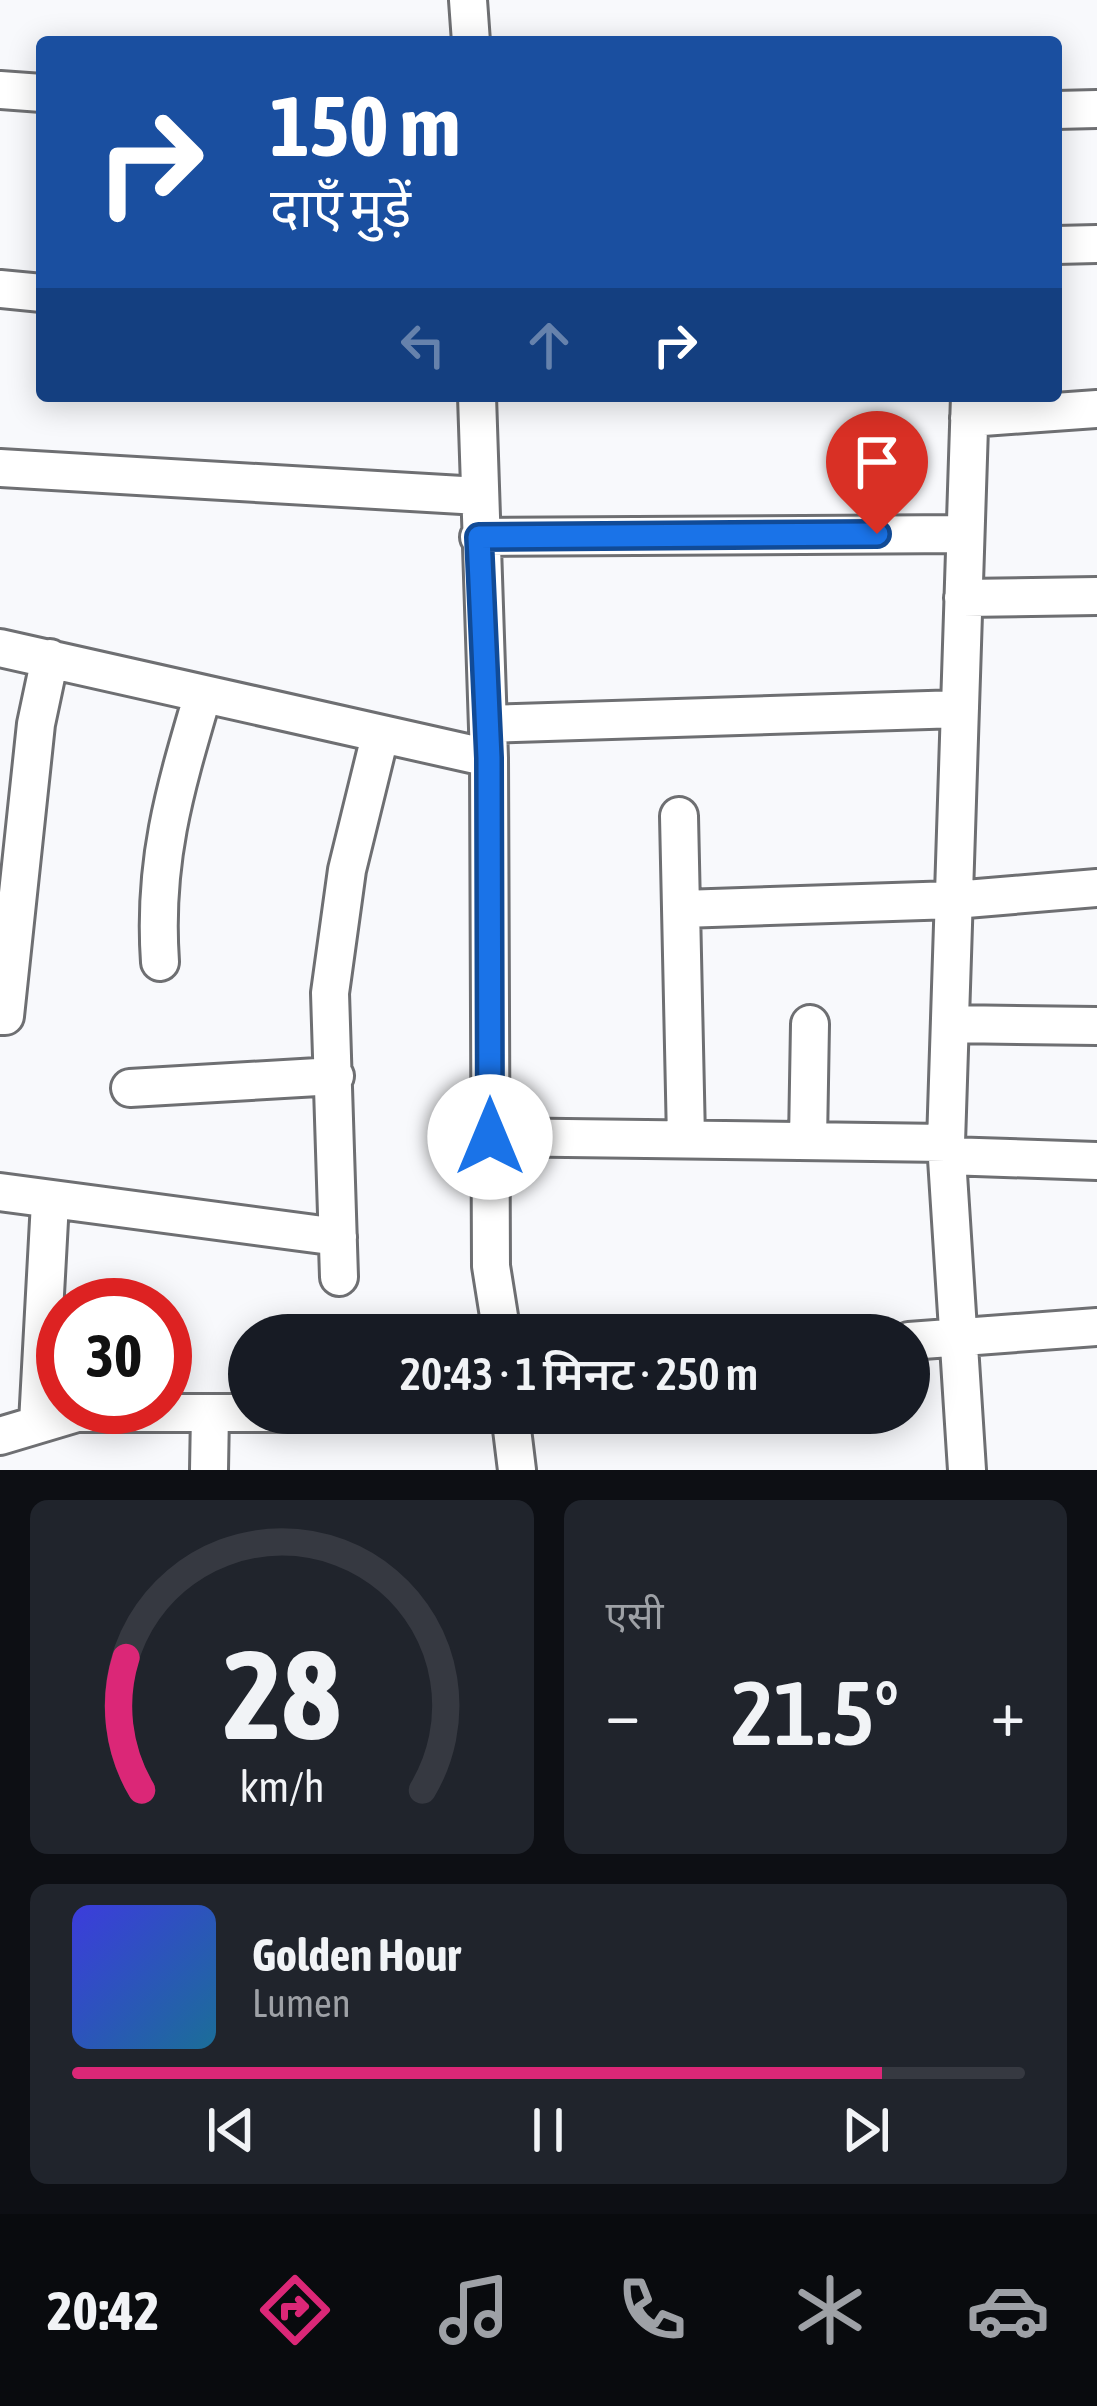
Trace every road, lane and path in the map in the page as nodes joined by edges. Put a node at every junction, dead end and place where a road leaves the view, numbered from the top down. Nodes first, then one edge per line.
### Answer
1 (468, 0) edge
2 (471, 36) edge
3 (0, 90) edge
4 (36, 93) edge
5 (1097, 109) edge
6 (1062, 110) edge
7 (1062, 244) edge
8 (1097, 244) edge
9 (0, 289) edge
10 (36, 292) edge
11 (477, 402) edge
12 (970, 407) edge
13 (1097, 410) edge
14 (0, 468) edge
15 (478, 496) junction
16 (965, 534) junction
17 (479, 537) junction
18 (1097, 596) edge
19 (963, 598) junction
20 (0, 647) edge
21 (50, 658) junction
22 (203, 694) junction
23 (960, 710) junction
24 (380, 736) junction
25 (489, 741) junction
26 (679, 816) dead end
27 (1097, 888) edge
28 (954, 900) junction
29 (682, 909) junction
30 (160, 962) dead end
31 (0, 1016) edge
32 (810, 1024) dead end
33 (950, 1024) junction
34 (1097, 1026) edge
35 (334, 1076) junction
36 (130, 1088) dead end
37 (490, 1137) junction
38 (686, 1139) junction
39 (808, 1141) junction
40 (947, 1150) junction
41 (1097, 1161) edge
42 (0, 1192) edge
43 (50, 1202) junction
44 (338, 1237) junction
45 (339, 1277) dead end
46 (46, 1278) edge
47 (499, 1314) edge
48 (1097, 1328) edge
49 (959, 1338) junction
50 (930, 1340) edge
51 (192, 1414) edge
52 (210, 1414) junction
53 (228, 1414) edge
54 (36, 1425) edge
55 (513, 1434) edge
56 (0, 1436) edge
57 (209, 1470) edge
58 (517, 1470) edge
59 (967, 1470) edge

1 - 2 street
3 - 4 street
5 - 6 street
7 - 8 street
9 - 10 street
11 - 15 street
12 - 13 street
12 - 16 street
14 - 15 street
15 - 17 street
16 - 17 street
16 - 19 street
17 - 25 street
18 - 19 street
19 - 23 street
20 - 21 street
21 - 22 street
21 - 31 street
22 - 24 street
22 - 30 street
23 - 25 street
23 - 28 street
24 - 25 street
24 - 35 street
25 - 37 street
26 - 29 street
27 - 28 street
28 - 29 street
28 - 33 street
29 - 38 street
32 - 39 street
33 - 34 street
33 - 40 street
35 - 36 street
35 - 44 street
37 - 38 street
37 - 47 street
38 - 39 street
39 - 40 street
40 - 41 street
40 - 49 street
42 - 43 street
43 - 44 street
43 - 46 street
44 - 45 street
48 - 49 street
49 - 50 street
49 - 59 street
51 - 52 street
52 - 53 street
52 - 57 street
54 - 56 street
55 - 58 street

